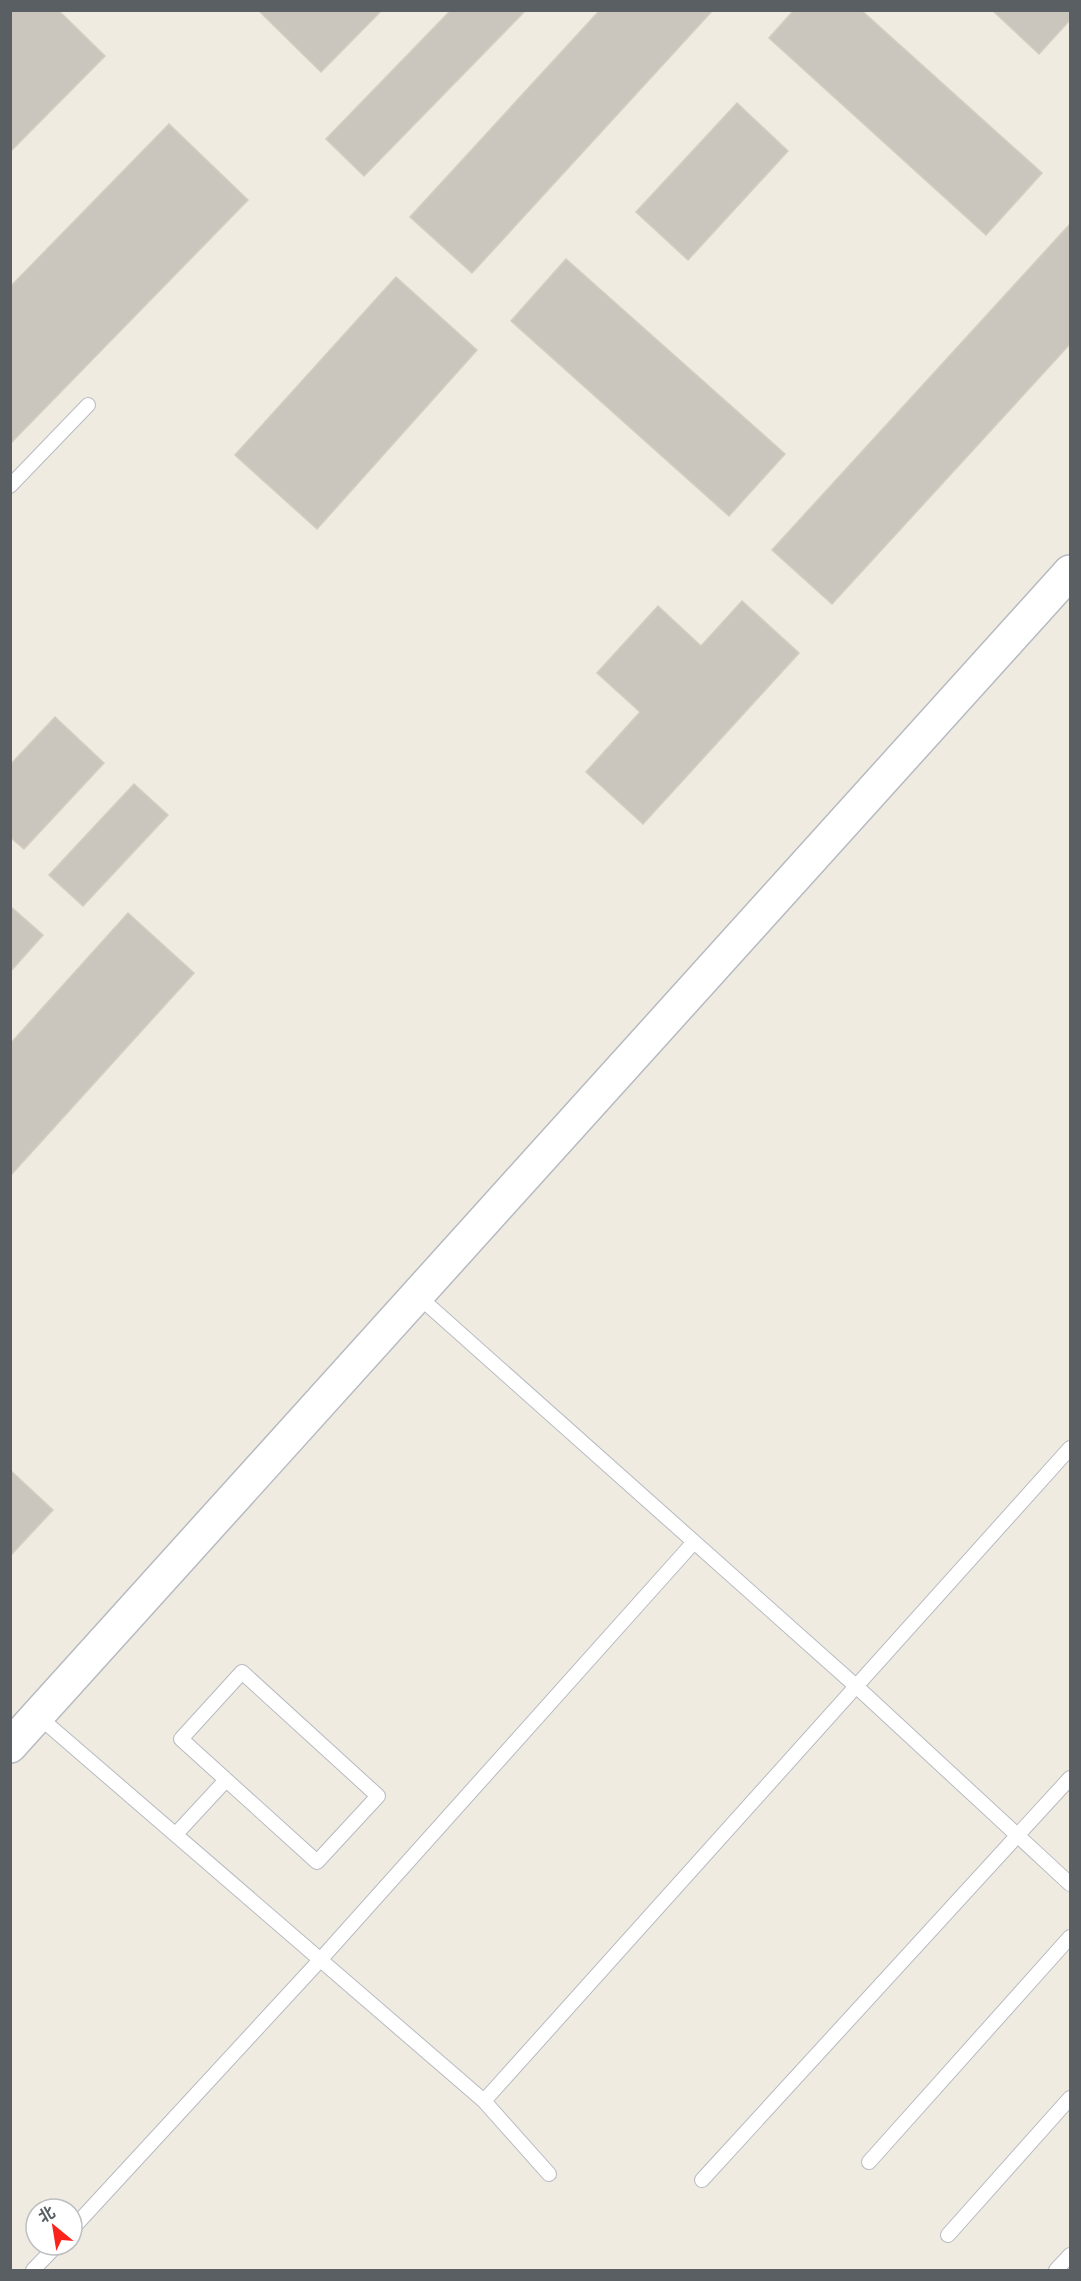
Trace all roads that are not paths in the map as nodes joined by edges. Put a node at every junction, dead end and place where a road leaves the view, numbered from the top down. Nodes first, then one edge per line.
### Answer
1 (88, 405) dead end
2 (10, 486) edge
3 (1071, 572) edge
4 (417, 1295) junction
5 (1071, 1448) edge
6 (694, 1542) junction
7 (857, 1687) junction
8 (38, 1716) junction
9 (10, 1746) edge
10 (1071, 1778) edge
11 (226, 1780) junction
12 (177, 1834) junction
13 (1018, 1836) junction
14 (1071, 1884) edge
15 (1071, 1936) edge
16 (321, 1959) junction
17 (1071, 2098) edge
18 (484, 2101) junction
19 (868, 2162) dead end
20 (549, 2174) dead end
21 (702, 2180) dead end
22 (84, 2216) edge
23 (948, 2235) dead end
24 (1071, 2255) edge
25 (46, 2257) edge
26 (33, 2271) edge
27 (1056, 2271) edge

1 - 2 lane
3 - 4 street
4 - 6 lane
4 - 8 street
5 - 7 lane
6 - 7 lane
6 - 16 lane
7 - 13 lane
7 - 18 lane
8 - 9 street
8 - 12 lane
10 - 13 lane
11 - 11 lane
11 - 12 lane
12 - 16 lane
13 - 14 lane
13 - 21 lane
15 - 19 lane
16 - 18 lane
16 - 22 lane
17 - 23 lane
18 - 20 lane
24 - 27 lane
25 - 26 lane

